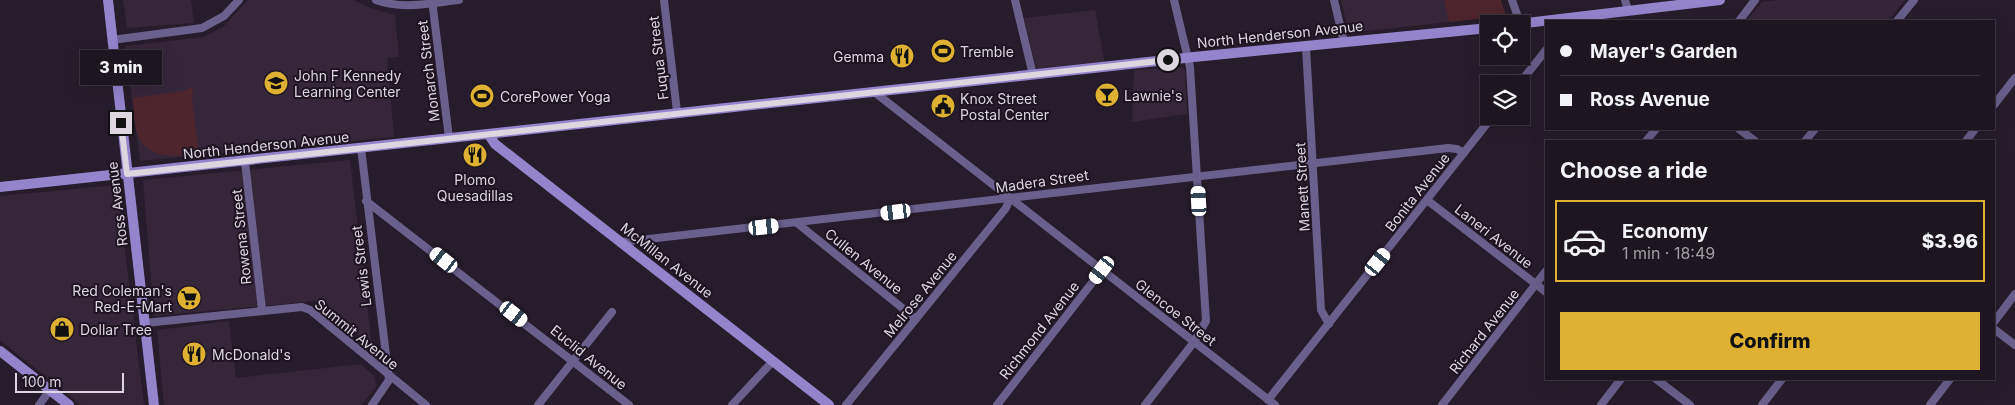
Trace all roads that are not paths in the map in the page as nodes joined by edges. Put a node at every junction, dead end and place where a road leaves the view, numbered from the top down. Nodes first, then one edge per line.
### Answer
1 (108, 0) edge
2 (239, 0) edge
3 (376, 0) edge
4 (459, 0) edge
5 (664, 0) edge
6 (1015, 0) edge
7 (1174, 0) edge
8 (1334, 0) edge
9 (1512, 0) edge
10 (1720, 0) edge
11 (1755, 0) edge
12 (1914, 0) edge
13 (432, 1) edge
14 (1627, 5) edge
15 (1592, 14) junction
16 (1516, 15) edge
17 (1571, 19) edge
18 (1600, 20) edge
19 (1740, 20) edge
20 (1898, 20) edge
21 (1545, 22) edge
22 (1530, 23) edge
23 (1480, 29) edge
24 (112, 40) junction
25 (1344, 42) junction
26 (1306, 47) junction
27 (1545, 51) edge
28 (1187, 58) junction
29 (1033, 75) junction
30 (1526, 75) edge
31 (2015, 78) edge
32 (873, 91) junction
33 (1995, 104) edge
34 (677, 112) junction
35 (1486, 125) edge
36 (1655, 130) edge
37 (1740, 130) edge
38 (1814, 130) edge
39 (489, 135) junction
40 (449, 138) junction
41 (1647, 140) edge
42 (1754, 140) edge
43 (1806, 140) edge
44 (361, 148) junction
45 (1464, 153) junction
46 (245, 162) junction
47 (1313, 162) junction
48 (127, 174) junction
49 (1197, 175) junction
50 (0, 187) edge
51 (1010, 198) junction
52 (1427, 200) junction
53 (366, 201) junction
54 (797, 223) junction
55 (622, 242) junction
56 (1102, 270) junction
57 (1545, 272) edge
58 (1536, 284) junction
59 (1545, 291) edge
60 (2015, 294) edge
61 (262, 309) junction
62 (612, 312) dead end
63 (916, 319) junction
64 (1995, 321) edge
65 (145, 323) junction
66 (1329, 324) junction
67 (1995, 330) edge
68 (1194, 342) junction
69 (2015, 345) edge
70 (0, 351) edge
71 (573, 360) junction
72 (773, 361) junction
73 (388, 372) junction
74 (1621, 380) edge
75 (1657, 380) edge
76 (1781, 380) edge
77 (1949, 380) edge
78 (50, 390) junction
79 (1271, 403) edge
80 (39, 405) edge
81 (69, 405) edge
82 (154, 405) edge
83 (372, 405) edge
84 (426, 405) edge
85 (538, 405) edge
86 (628, 405) edge
87 (732, 405) edge
88 (829, 405) edge
89 (846, 405) edge
90 (997, 405) edge
91 (1145, 405) edge
92 (1442, 405) edge
93 (1601, 405) edge
94 (1690, 405) edge
95 (1762, 405) edge
96 (1930, 405) edge

1 - 24 street, Ross Avenue
2 - 24 street
3 - 13 street
4 - 13 street
5 - 34 street, Fuqua Street
6 - 29 street
7 - 28 street
8 - 25 street
9 - 16 street
10 - 14 street
11 - 19 street
12 - 20 street
13 - 40 street, Monarch Street
14 - 15 street
15 - 17 street
15 - 18 street
21 - 22 street
23 - 25 street, North Henderson Avenue
24 - 48 street, Ross Avenue
25 - 26 street, North Henderson Avenue
26 - 28 street, North Henderson Avenue
26 - 47 street, Manett Street
27 - 30 street
28 - 29 street, North Henderson Avenue
28 - 49 street
29 - 32 street, North Henderson Avenue
31 - 33 street
32 - 34 street, North Henderson Avenue
32 - 51 street, Glencoe Street
34 - 39 street, North Henderson Avenue
35 - 45 street, Bonita Avenue
36 - 41 street
37 - 42 street
38 - 43 street
39 - 40 street, North Henderson Avenue
39 - 55 street, McMillan Avenue
40 - 44 street, North Henderson Avenue
44 - 46 street, North Henderson Avenue
44 - 53 street, Lewis Street
45 - 47 street, Madera Street
45 - 52 street, Bonita Avenue
46 - 48 street, North Henderson Avenue
46 - 61 street, Rowena Street
47 - 49 street, Madera Street
47 - 66 street, Manett Street
48 - 50 street, North Henderson Avenue
48 - 65 street, Ross Avenue
49 - 51 street, Madera Street
49 - 68 street
51 - 54 street, Madera Street
51 - 56 street, Glencoe Street
51 - 63 street, Melrose Avenue
52 - 58 street, Laneri Avenue
52 - 66 street, Bonita Avenue
53 - 71 street, Euclid Avenue
53 - 73 street, Lewis Street
54 - 55 street, Madera Street
54 - 63 street, Cullen Avenue
55 - 72 street, McMillan Avenue
56 - 68 street, Glencoe Street
56 - 90 street, Richmond Avenue
57 - 58 street, Richard Avenue
58 - 59 street, Laneri Avenue
58 - 92 street, Richard Avenue
60 - 64 street
61 - 65 street, Summit Avenue
61 - 73 street, Summit Avenue
62 - 71 street
63 - 89 street, Melrose Avenue
65 - 82 street, Ross Avenue
66 - 79 street, Bonita Avenue
67 - 69 street
68 - 79 street, Glencoe Street
68 - 91 street
70 - 78 street
71 - 85 street
71 - 86 street, Euclid Avenue
72 - 87 street
72 - 88 street, McMillan Avenue
73 - 83 street, Lewis Street
73 - 84 street, Summit Avenue
74 - 93 street
75 - 94 street
76 - 95 street
77 - 96 street
78 - 80 street
78 - 81 street

